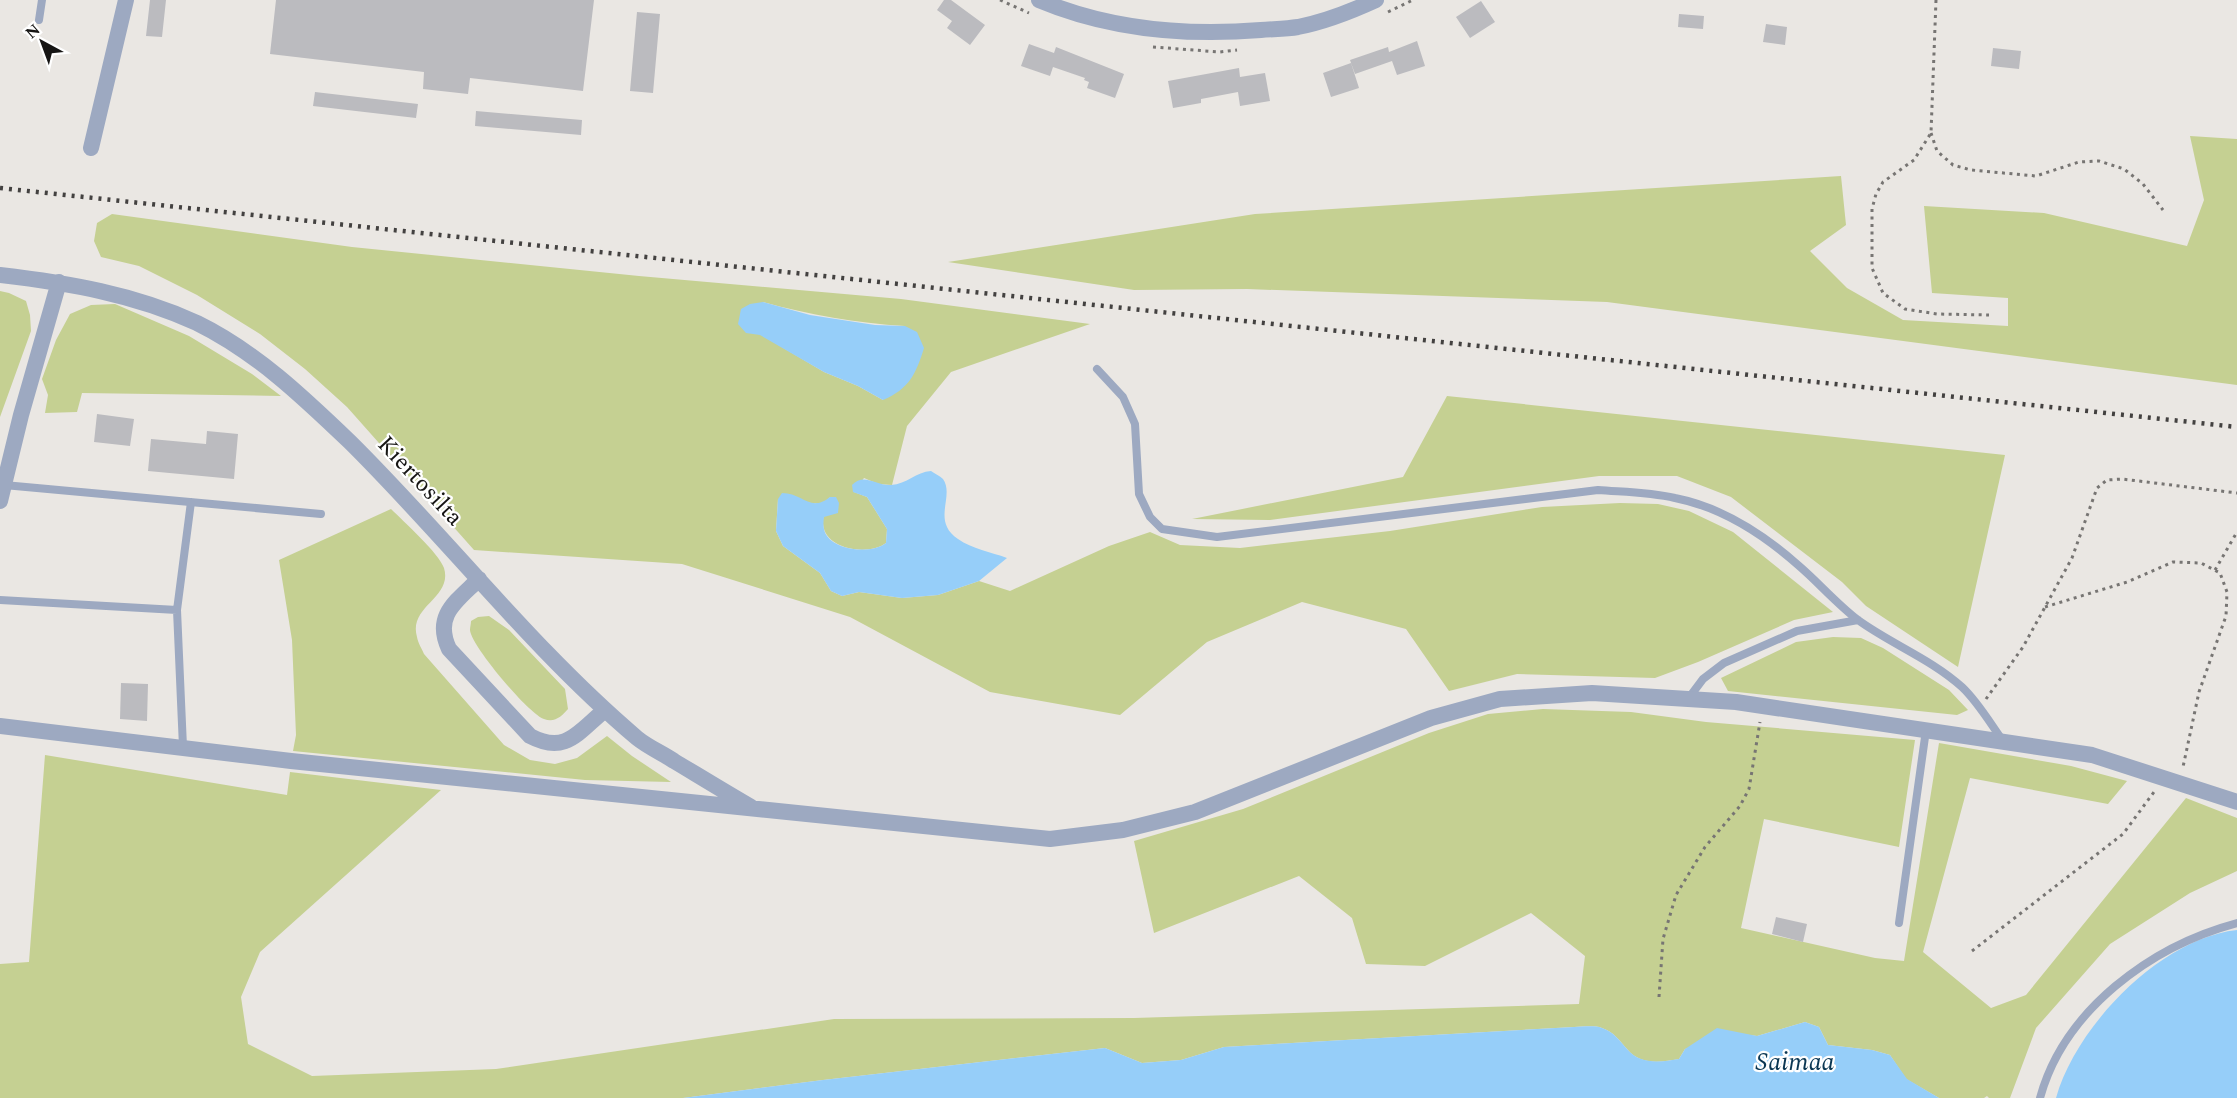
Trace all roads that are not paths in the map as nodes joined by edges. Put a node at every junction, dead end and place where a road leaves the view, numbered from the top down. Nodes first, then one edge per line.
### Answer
1 (42, 0) edge
2 (126, 0) edge
3 (1039, 0) edge
4 (1376, 0) edge
5 (39, 20) dead end
6 (91, 148) dead end
7 (0, 275) edge
8 (59, 282) junction
9 (1097, 369) dead end
10 (2, 493) edge
11 (191, 502) junction
12 (321, 514) dead end
13 (479, 579) junction
14 (0, 600) edge
15 (177, 610) junction
16 (1858, 620) junction
17 (1688, 699) junction
18 (605, 710) junction
19 (0, 726) edge
20 (1926, 730) junction
21 (2003, 742) junction
22 (183, 747) junction
23 (2237, 802) edge
24 (756, 810) junction
25 (1899, 922) dead end
26 (2237, 924) edge
27 (2040, 1098) edge

1 - 5 lane
2 - 6 street
3 - 4 street
7 - 8 street, Kiertosilta
8 - 10 street
8 - 13 street, Kiertosilta
9 - 16 lane
10 - 11 lane
11 - 12 lane
11 - 15 lane
13 - 18 street, Kiertosilta
13 - 18 street
14 - 15 lane
15 - 22 lane
16 - 17 lane
16 - 21 lane
17 - 20 street
17 - 24 street
18 - 24 street, Kiertosilta
19 - 22 street
20 - 21 street
20 - 25 lane
21 - 23 street
22 - 24 street
26 - 27 lane

